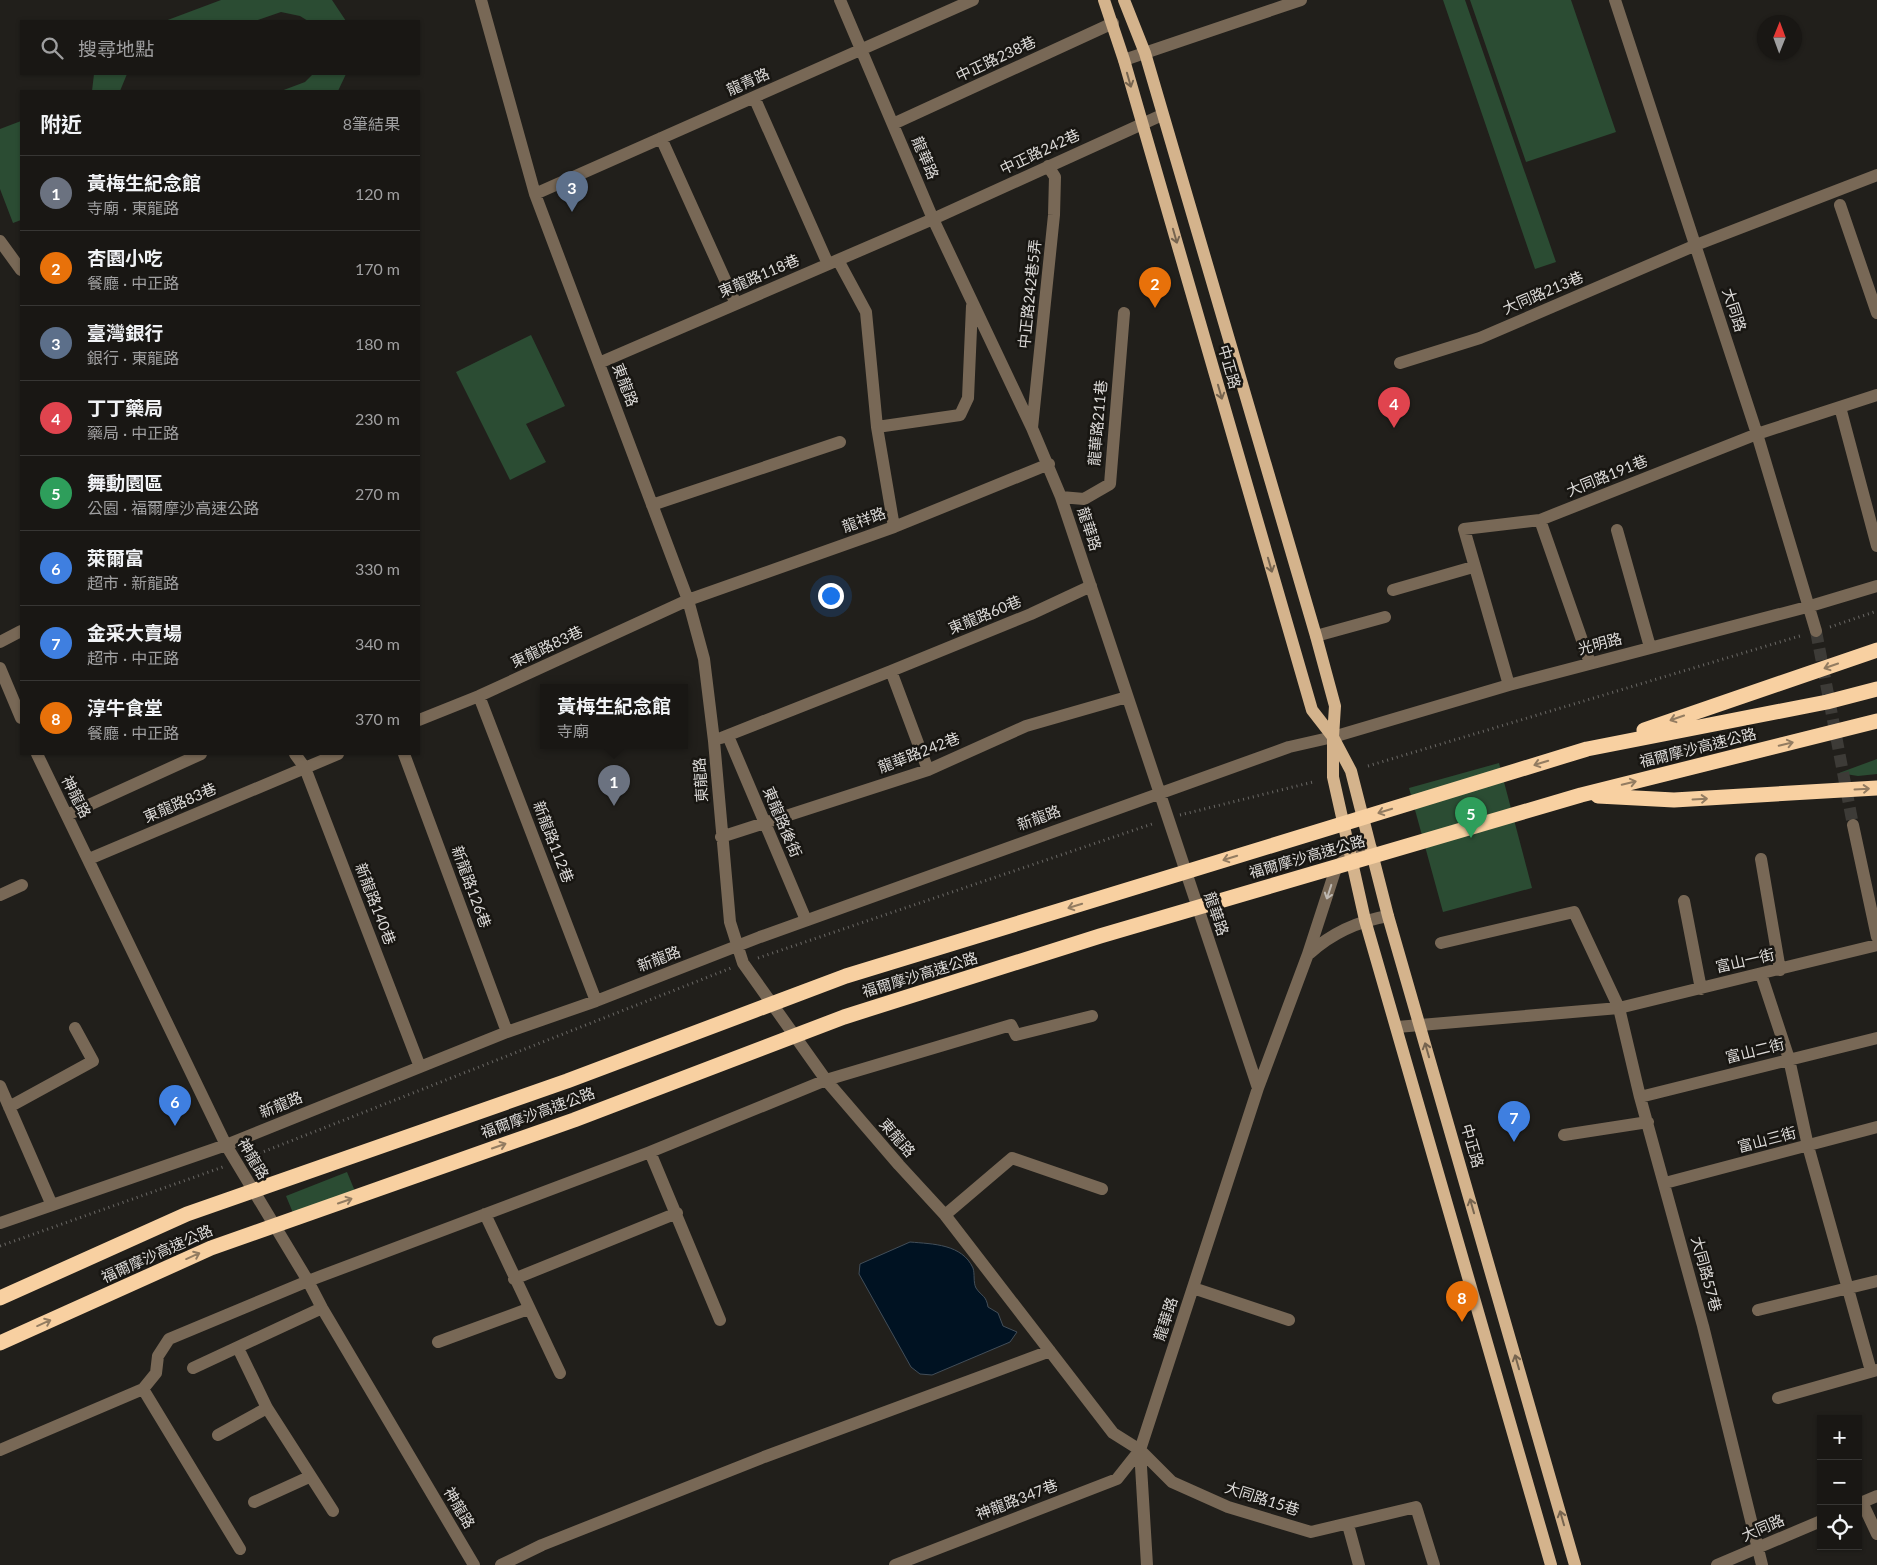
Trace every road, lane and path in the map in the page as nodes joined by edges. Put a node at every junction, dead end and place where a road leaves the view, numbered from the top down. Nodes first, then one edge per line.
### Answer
1 (481, 0) edge
2 (840, 0) edge
3 (973, 0) edge
4 (1104, 0) edge
5 (1124, 0) edge
6 (1301, 0) edge
7 (1616, 0) edge
8 (1113, 23) junction
9 (862, 50) junction
10 (1145, 54) junction
11 (1124, 60) junction
12 (754, 97) junction
13 (1162, 115) junction
14 (893, 124) junction
15 (1142, 124) junction
16 (661, 138) junction
17 (1048, 166) junction
18 (1877, 175) edge
19 (535, 194) junction
20 (1840, 205) dead end
21 (933, 218) junction
22 (0, 241) edge
23 (1696, 245) junction
24 (833, 262) junction
25 (20, 269) edge
26 (736, 304) junction
27 (972, 305) junction
28 (1124, 313) dead end
29 (1877, 313) edge
30 (1400, 363) dead end
31 (599, 364) junction
32 (1877, 395) edge
33 (1840, 407) junction
34 (877, 427) junction
35 (1032, 428) junction
36 (1757, 434) junction
37 (840, 442) dead end
38 (1048, 464) junction
39 (1061, 497) junction
40 (652, 504) junction
41 (1540, 520) junction
42 (894, 526) junction
43 (1617, 530) dead end
44 (1287, 539) junction
45 (1264, 544) junction
46 (1877, 546) edge
47 (1473, 567) junction
48 (1091, 586) junction
49 (1877, 586) edge
50 (1393, 590) dead end
51 (688, 600) junction
52 (1807, 607) junction
53 (1877, 612) edge
54 (1385, 617) dead end
55 (20, 632) edge
56 (1816, 632) junction
57 (1316, 636) junction
58 (0, 642) edge
59 (1650, 647) junction
60 (1877, 650) edge
61 (1590, 663) junction
62 (0, 668) edge
63 (891, 672) junction
64 (1509, 685) junction
65 (1877, 689) edge
66 (479, 696) junction
67 (1127, 697) junction
68 (20, 716) edge
69 (420, 720) edge
70 (1877, 721) edge
71 (728, 736) junction
72 (1333, 737) junction
73 (714, 741) junction
74 (1587, 749) junction
75 (37, 755) edge
76 (199, 755) edge
77 (296, 755) edge
78 (336, 755) edge
79 (404, 755) edge
80 (1368, 766) dead end
81 (305, 768) junction
82 (928, 770) junction
83 (1313, 782) dead end
84 (1877, 788) edge
85 (1158, 792) junction
86 (1581, 795) junction
87 (67, 815) junction
88 (1180, 815) dead end
89 (766, 824) junction
90 (1152, 824) dead end
91 (1853, 825) tunnel mouth
92 (722, 837) junction
93 (1371, 848) junction
94 (1350, 855) junction
95 (89, 859) junction
96 (1761, 859) dead end
97 (1871, 877) edge
98 (22, 885) dead end
99 (0, 895) edge
100 (1684, 901) dead end
101 (1388, 916) junction
102 (806, 920) junction
103 (1365, 920) junction
104 (1877, 937) edge
105 (1441, 943) dead end
106 (1877, 945) edge
107 (739, 946) junction
108 (1308, 954) junction
109 (743, 963) junction
110 (1780, 970) junction
111 (1761, 974) junction
112 (1701, 988) junction
113 (596, 1001) junction
114 (1620, 1008) junction
115 (1092, 1016) dead end
116 (1420, 1023) junction
117 (1397, 1027) junction
118 (75, 1028) dead end
119 (507, 1032) junction
120 (1877, 1038) edge
121 (1789, 1059) junction
122 (420, 1067) junction
123 (826, 1080) junction
124 (0, 1086) edge
125 (1258, 1088) junction
126 (1640, 1097) junction
127 (9, 1108) junction
128 (1648, 1122) junction
129 (1877, 1127) edge
130 (1564, 1135) dead end
131 (226, 1145) junction
132 (1808, 1146) junction
133 (650, 1152) junction
134 (236, 1162) junction
135 (1665, 1183) junction
136 (1102, 1189) dead end
137 (51, 1203) junction
138 (677, 1213) junction
139 (485, 1214) junction
140 (946, 1215) junction
141 (0, 1223) edge
142 (0, 1246) edge
143 (514, 1279) junction
144 (1877, 1280) edge
145 (308, 1281) junction
146 (1193, 1288) junction
147 (1849, 1288) junction
148 (0, 1298) edge
149 (322, 1308) junction
150 (528, 1309) junction
151 (1758, 1310) dead end
152 (720, 1320) dead end
153 (1289, 1320) dead end
154 (438, 1342) dead end
155 (0, 1343) edge
156 (238, 1348) junction
157 (1050, 1351) junction
158 (193, 1368) dead end
159 (1874, 1371) edge
160 (560, 1373) dead end
161 (143, 1389) junction
162 (1778, 1398) dead end
163 (267, 1408) junction
164 (218, 1435) dead end
165 (0, 1450) edge
166 (1140, 1450) junction
167 (309, 1477) junction
168 (1877, 1496) edge
169 (254, 1502) dead end
170 (1862, 1502) edge
171 (1861, 1505) edge
172 (333, 1511) dead end
173 (1817, 1523) edge
174 (1348, 1525) junction
175 (1877, 1534) edge
176 (240, 1549) dead end
177 (1758, 1549) junction
178 (474, 1565) edge
179 (501, 1565) edge
180 (895, 1565) edge
181 (1147, 1565) edge
182 (1359, 1565) edge
183 (1434, 1565) edge
184 (1551, 1565) edge
185 (1575, 1565) edge
186 (1717, 1565) edge
187 (1762, 1565) edge

1 - 19 street, 東龍路
2 - 9 street, 龍華路
3 - 9 street, 龍青路
4 - 8 main road, 中正路
5 - 10 main road, 中正路
6 - 10 street
7 - 23 street, 大同路
8 - 11 main road, 中正路
8 - 14 street, 中正路238巷
9 - 12 street, 龍青路
9 - 14 street, 龍華路
10 - 11 street
10 - 13 main road, 中正路
11 -> 15 main road, 中正路
12 - 16 street, 龍青路
12 - 24 street
13 - 15 street, 中正路242巷
13 - 44 main road, 中正路
14 - 21 street, 龍華路
15 - 17 street, 中正路242巷
15 -> 45 main road, 中正路
16 - 19 street, 龍青路
16 - 26 street
17 - 21 street, 中正路242巷
17 - 35 street, 中正路242巷5弄
18 - 23 street, 大同路213巷
19 - 31 street, 東龍路
20 - 29 street
21 - 24 street, 東龍路118巷
21 - 27 street, 龍華路
22 - 25 street
23 - 30 street, 大同路213巷
23 - 36 street, 大同路
24 - 26 street, 東龍路118巷
24 - 34 street
26 - 31 street, 東龍路118巷
27 - 34 street
27 - 35 street, 龍華路
28 - 39 street, 龍華路211巷
31 - 40 street, 東龍路
32 - 33 street, 大同路191巷
33 - 36 street, 大同路191巷
33 - 46 street
34 - 42 street
35 - 38 street, 龍華路
36 - 41 street, 大同路191巷
36 - 52 street, 大同路
37 - 40 street
38 - 39 street, 龍華路
38 - 42 street, 龍祥路
39 - 48 street, 龍華路
40 - 51 street, 東龍路
41 - 47 street, 大同路191巷
41 - 61 street
42 - 51 street, 龍祥路
43 - 59 street
44 - 45 main road
44 - 57 main road, 中正路
45 -> 72 main road, 中正路
47 - 50 street
47 - 64 street
48 - 63 street, 東龍路60巷
48 - 67 street, 龍華路
49 - 52 street, 光明路
51 - 66 street, 東龍路83巷
51 - 73 street, 東龍路
52 - 56 street, 大同路
52 - 59 street, 光明路
53 - 56 path
54 - 57 street
55 - 58 street
56 - 80 path
57 - 72 main road, 中正路
59 - 61 street, 光明路
60 -> 74 highway
61 - 64 street, 光明路
62 - 68 street
63 - 71 street, 東龍路60巷
63 - 82 street
64 - 72 street, 光明路
65 - 74 highway, 福爾摩沙高速公路
66 - 69 street, 東龍路83巷
66 - 113 street, 新龍路112巷
67 - 82 street, 龍華路242巷
67 - 85 street, 龍華路
86 -> 70 highway, 福爾摩沙高速公路
71 - 73 street, 東龍路60巷
71 - 89 street, 東龍路後街
72 - 85 street, 新龍路
72 - 93 main road, 中正路
72 - 94 main road, 中正路
73 - 92 street, 東龍路
74 -> 148 highway, 福爾摩沙高速公路
75 - 87 street, 神龍路
76 - 87 street
77 - 81 street, 新龍路140巷
78 - 81 street, 東龍路83巷
79 - 119 street, 新龍路126巷
81 - 95 street, 東龍路83巷
81 - 122 street, 新龍路140巷
82 - 89 street, 龍華路242巷
83 - 88 path
86 -> 84 highway
85 - 102 street, 新龍路
85 - 125 street, 龍華路
155 -> 86 highway, 福爾摩沙高速公路
87 - 95 street, 神龍路
89 - 92 street, 龍華路242巷
89 - 102 street, 東龍路後街
90 - 109 path
91 - 97 street
92 - 107 street, 東龍路
93 - 94 street
93 - 101 main road, 中正路
94 - 103 main road, 中正路
94 -> 108 street, 龍華路
95 - 131 street, 神龍路
96 - 110 street
97 - 104 street
98 - 99 street
100 - 112 street
101 - 103 street, 龍華路
101 - 116 main road, 中正路
102 - 107 street, 新龍路
103 - 108 street, 龍華路
103 - 117 main road, 中正路
105 - 114 street, 大同路57巷
106 - 110 street, 富山一街
107 - 109 street, 東龍路
107 - 113 street, 新龍路
108 - 125 street, 龍華路
109 - 123 street, 東龍路
109 - 134 path
110 - 111 street, 富山一街
111 - 112 street, 富山一街
111 - 121 street
112 - 114 street, 富山一街
113 - 119 street, 新龍路
114 - 116 street, 富山一街
114 - 126 street, 大同路57巷
115 - 123 street
116 - 117 street, 富山一街
185 -> 116 main road, 中正路
117 - 184 main road, 中正路
118 - 127 street
119 - 122 street, 新龍路
120 - 121 street, 富山二街
121 - 126 street, 富山二街
121 - 132 street
122 - 131 street, 新龍路
123 - 133 street
123 - 140 street, 東龍路
124 - 127 street
125 - 146 street, 龍華路
126 - 128 street, 大同路57巷
127 - 137 street
128 - 130 street
128 - 135 street, 大同路57巷
129 - 132 street, 富山三街
131 - 134 street, 神龍路
131 - 137 street, 新龍路
132 - 135 street, 富山三街
132 - 147 street
133 - 138 street
133 - 139 street
134 - 142 path
134 - 145 street, 神龍路
135 - 177 street, 大同路57巷
136 - 140 street
137 - 141 street, 新龍路
138 - 143 street
138 - 152 street
139 - 143 street
139 - 145 street
140 - 157 street, 東龍路
143 - 150 street
144 - 147 street
145 - 149 street, 神龍路
145 - 161 street
146 - 153 street
146 - 166 street, 龍華路
147 - 151 street
147 - 159 street
149 - 156 street
149 - 178 street, 神龍路
150 - 154 street
150 - 160 street
156 - 158 street
156 - 163 street
157 - 166 street, 東龍路
157 - 179 street
159 - 162 street
161 - 165 street
161 - 176 street
163 - 164 street
163 - 167 street
166 - 174 street, 大同路15巷
166 - 180 street, 神龍路347巷
166 - 181 street, 龍華路
167 - 169 street
167 - 172 street
168 - 170 street
171 - 175 street
173 - 177 street, 大同路
174 - 182 street
174 - 183 street, 大同路15巷
177 - 186 street, 大同路
177 - 187 street, 大同路57巷

